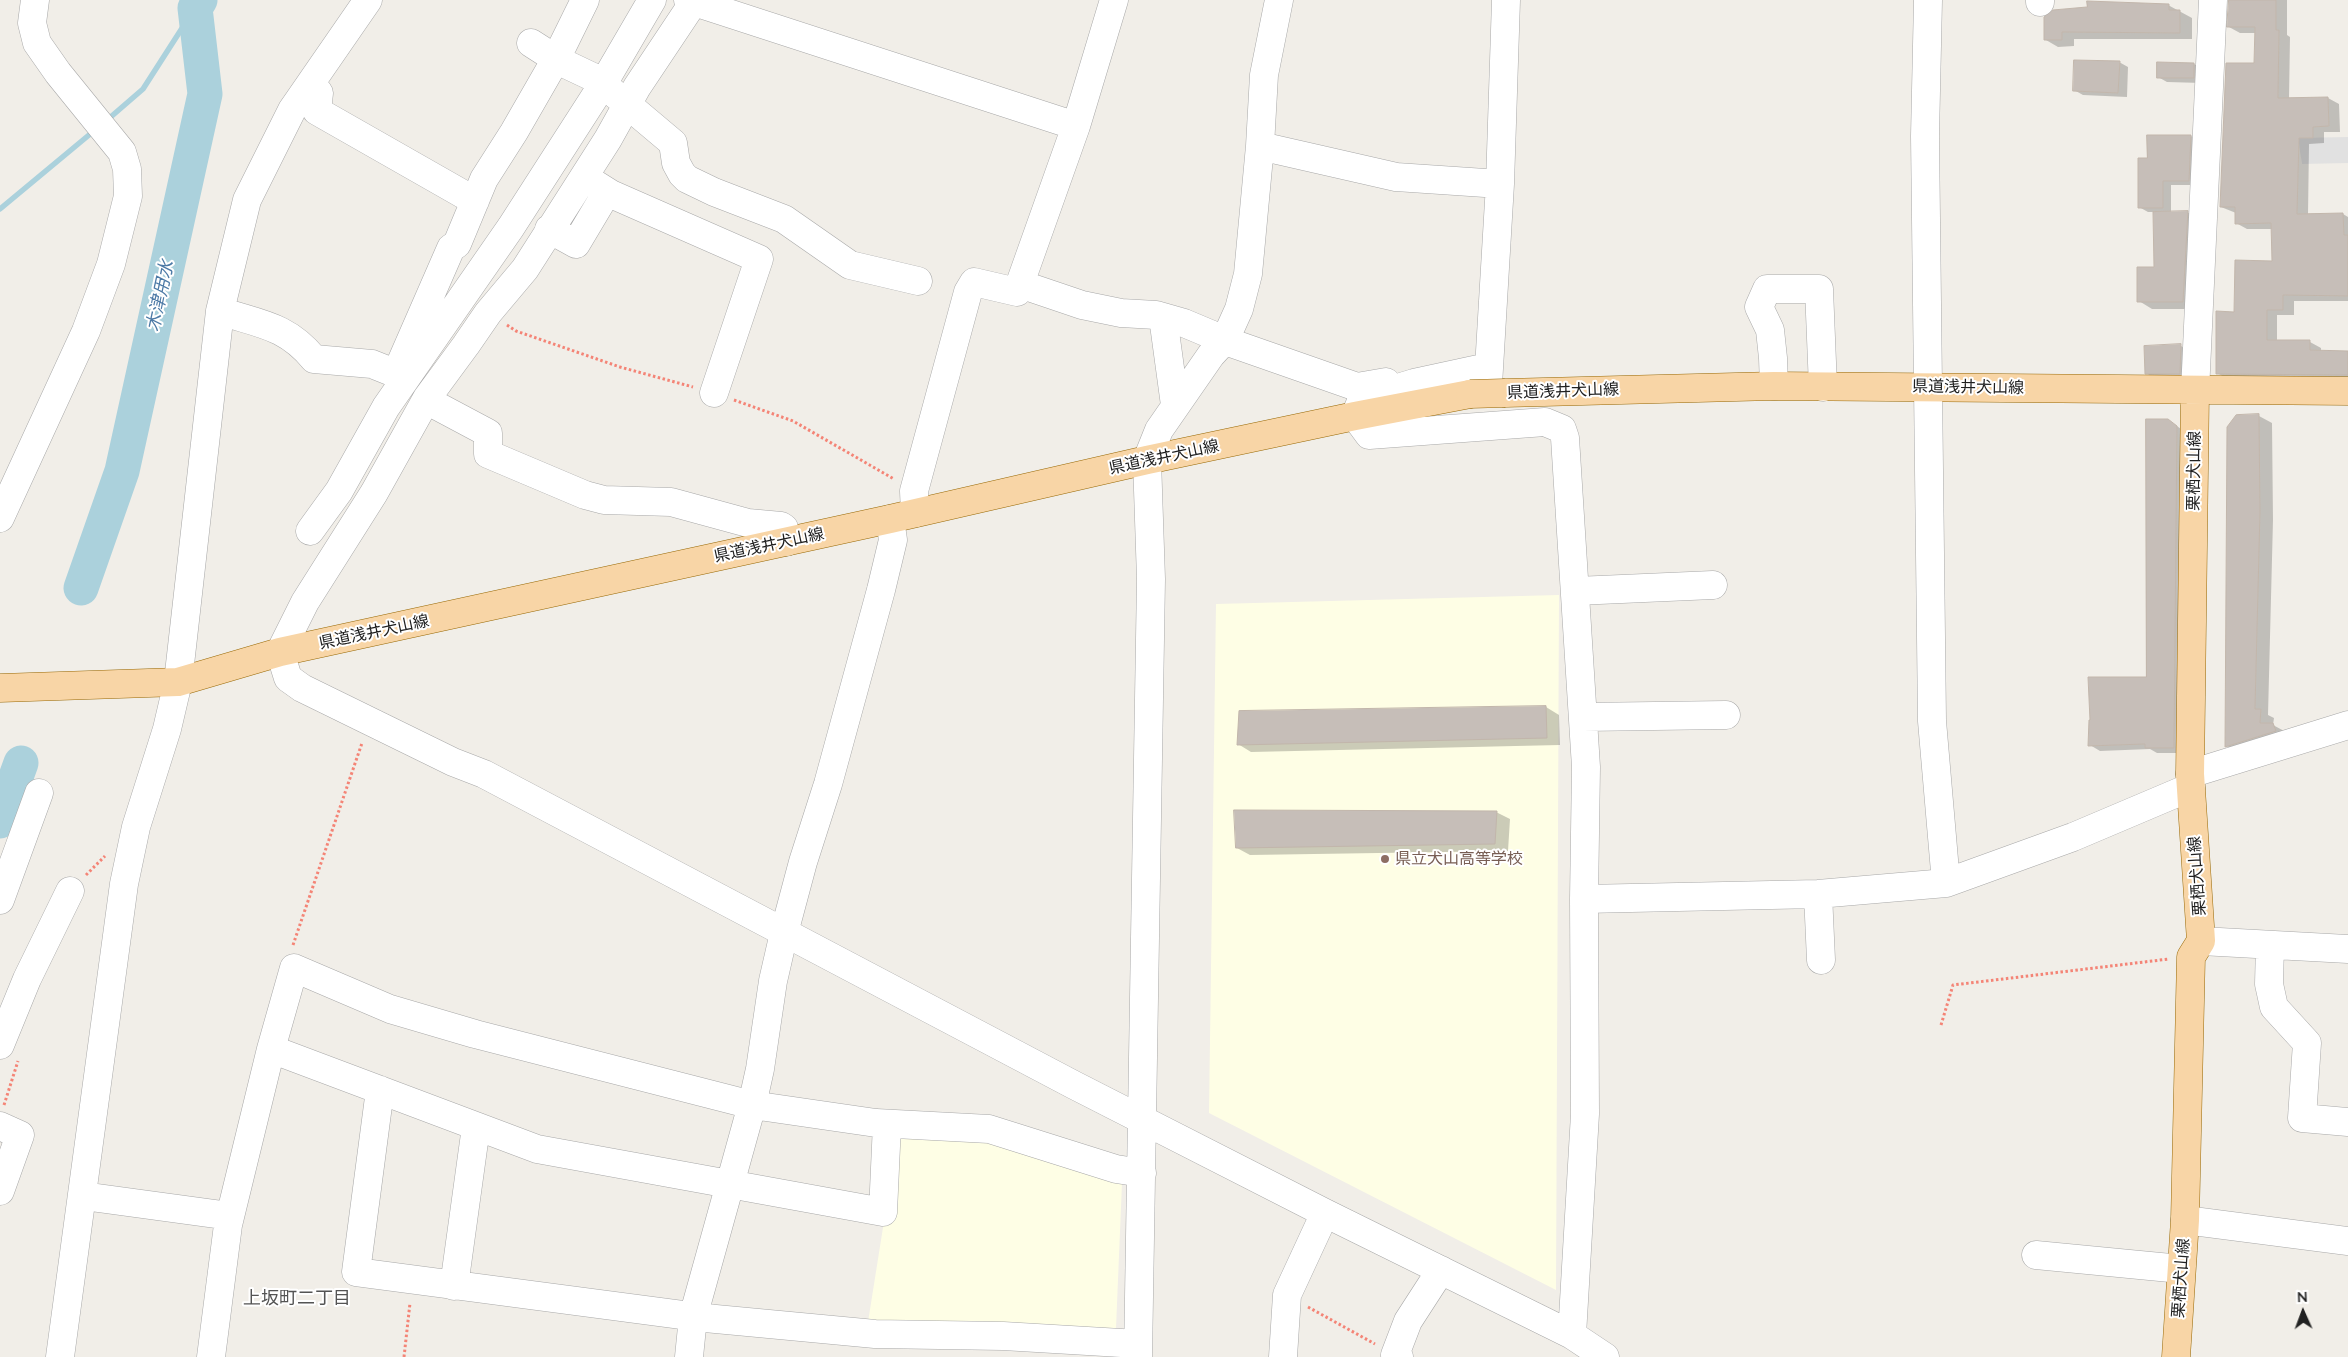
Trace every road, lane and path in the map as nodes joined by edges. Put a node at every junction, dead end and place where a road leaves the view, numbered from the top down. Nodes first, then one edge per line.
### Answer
1 (35, 0) edge
2 (368, 0) edge
3 (585, 0) edge
4 (652, 0) edge
5 (1114, 0) edge
6 (1279, 0) edge
7 (1506, 0) edge
8 (1928, 0) edge
9 (2213, 0) edge
10 (692, 1) edge
11 (531, 43) dead end
12 (556, 59) junction
13 (311, 83) junction
14 (603, 84) junction
15 (627, 104) junction
16 (1076, 126) junction
17 (1260, 146) junction
18 (584, 177) junction
19 (1500, 184) junction
20 (607, 192) junction
21 (475, 201) junction
22 (549, 230) junction
23 (918, 281) dead end
24 (1020, 284) junction
25 (220, 311) junction
26 (1163, 318) junction
27 (1225, 340) junction
28 (1488, 367) junction
29 (404, 370) junction
30 (1414, 383) junction
31 (1774, 386) junction
32 (1927, 386) junction
33 (1823, 387) junction
34 (2195, 392) junction
35 (2348, 392) edge
36 (714, 393) dead end
37 (429, 395) junction
38 (1175, 405) junction
39 (1355, 416) junction
40 (1487, 426) junction
41 (1148, 460) junction
42 (902, 516) junction
43 (0, 518) edge
44 (310, 531) dead end
45 (786, 542) junction
46 (1713, 585) dead end
47 (1576, 592) junction
48 (280, 652) junction
49 (178, 682) junction
50 (0, 688) edge
51 (1726, 715) dead end
52 (1583, 717) junction
53 (370, 722) junction
54 (2348, 725) edge
55 (2190, 781) junction
56 (39, 793) dead end
57 (109, 852) dead end
58 (1946, 883) junction
59 (70, 891) joint
60 (1818, 894) junction
61 (1584, 899) junction
62 (0, 900) edge
63 (784, 933) junction
64 (2270, 945) junction
65 (2196, 949) junction
66 (2348, 949) edge
67 (1821, 960) dead end
68 (294, 968) junction
69 (1941, 1025) dead end
70 (0, 1045) edge
71 (271, 1049) junction
72 (380, 1090) junction
73 (752, 1105) junction
74 (1142, 1120) junction
75 (2348, 1122) edge
76 (887, 1124) junction
77 (0, 1126) edge
78 (476, 1127) junction
79 (1142, 1173) junction
80 (730, 1184) junction
81 (0, 1191) edge
82 (83, 1196) junction
83 (1325, 1213) junction
84 (230, 1216) junction
85 (2185, 1220) junction
86 (2348, 1241) edge
87 (2036, 1255) dead end
88 (2182, 1269) junction
89 (1441, 1270) junction
90 (413, 1280) junction
91 (454, 1286) junction
92 (1287, 1295) junction
93 (693, 1317) junction
94 (1572, 1335) junction
95 (874, 1346) edge
96 (1002, 1346) edge
97 (1138, 1351) edge
98 (1397, 1356) edge
99 (1600, 1356) edge
100 (60, 1357) edge
101 (211, 1357) edge
102 (404, 1357) edge
103 (689, 1357) edge
104 (1283, 1357) edge
105 (2176, 1357) edge

1 - 43 street
2 - 13 street
3 - 12 street
4 - 14 street
5 - 16 street
6 - 17 street
7 - 19 street
8 - 32 street
9 - 34 street
10 - 15 street
10 - 16 street
11 - 12 street
12 - 14 street
12 - 21 street
13 - 21 street
13 - 25 street
14 - 15 street
14 - 29 street
15 - 18 street
15 - 23 street
16 - 24 street
17 - 19 street
17 - 27 street
18 - 20 street
18 - 22 street
19 - 28 street
20 - 22 street
20 - 36 street
21 - 29 street
22 - 37 street
24 - 26 street
24 - 42 street
25 - 29 street
25 - 49 street
26 - 27 street
26 - 38 street
27 - 30 street
27 - 38 street
28 - 30 street
28 - 40 street
29 - 37 street
29 - 44 street
30 - 39 street
31 - 33 main road, 県道浅井犬山線
31 - 33 street
31 - 39 main road, 県道浅井犬山線, bridge
32 - 33 main road, 県道浅井犬山線
32 - 34 main road, 県道浅井犬山線
32 - 58 street
34 - 35 main road, 県道浅井犬山線
34 - 55 main road, 栗栖犬山線
37 - 45 street
37 - 48 street
38 - 41 street
39 - 40 street
39 - 41 main road, 県道浅井犬山線
40 - 47 street
41 - 42 main road, 県道浅井犬山線
41 - 74 street
42 - 45 main road, 県道浅井犬山線
42 - 63 street
45 - 48 main road, 県道浅井犬山線
46 - 47 street
47 - 52 street
48 - 49 main road, 県道浅井犬山線
48 - 53 street
49 - 50 main road, 県道浅井犬山線
49 - 82 street
51 - 52 street
52 - 61 street
53 - 63 street
53 - 68 path
54 - 55 street
55 - 58 street
55 - 65 main road, 栗栖犬山線
56 - 62 street
57 - 59 path
58 - 60 street
59 - 70 street
60 - 61 street
60 - 67 street
61 - 94 street
63 - 73 street
63 - 74 street
64 - 65 street
64 - 66 street
64 - 75 street
65 - 69 path
65 - 85 main road, 栗栖犬山線
68 - 71 street
68 - 73 street
71 - 72 street
71 - 84 street
72 - 78 street
72 - 90 street
73 - 76 street
73 - 80 street
74 - 79 street
74 - 83 street
76 - 79 street
76 - 80 street
77 - 81 street
78 - 80 street
78 - 91 street
79 - 97 street
80 - 93 street
82 - 84 street
82 - 100 street
83 - 89 street
83 - 92 street
84 - 101 street
85 - 86 street
85 - 88 main road, 栗栖犬山線
87 - 88 street
88 - 105 main road, 栗栖犬山線
89 - 94 street
89 - 98 street
90 - 91 street
90 - 102 path
91 - 93 street
92 - 98 path
92 - 104 street
93 - 95 street
93 - 103 street
94 - 99 street
95 - 96 street
96 - 97 street

